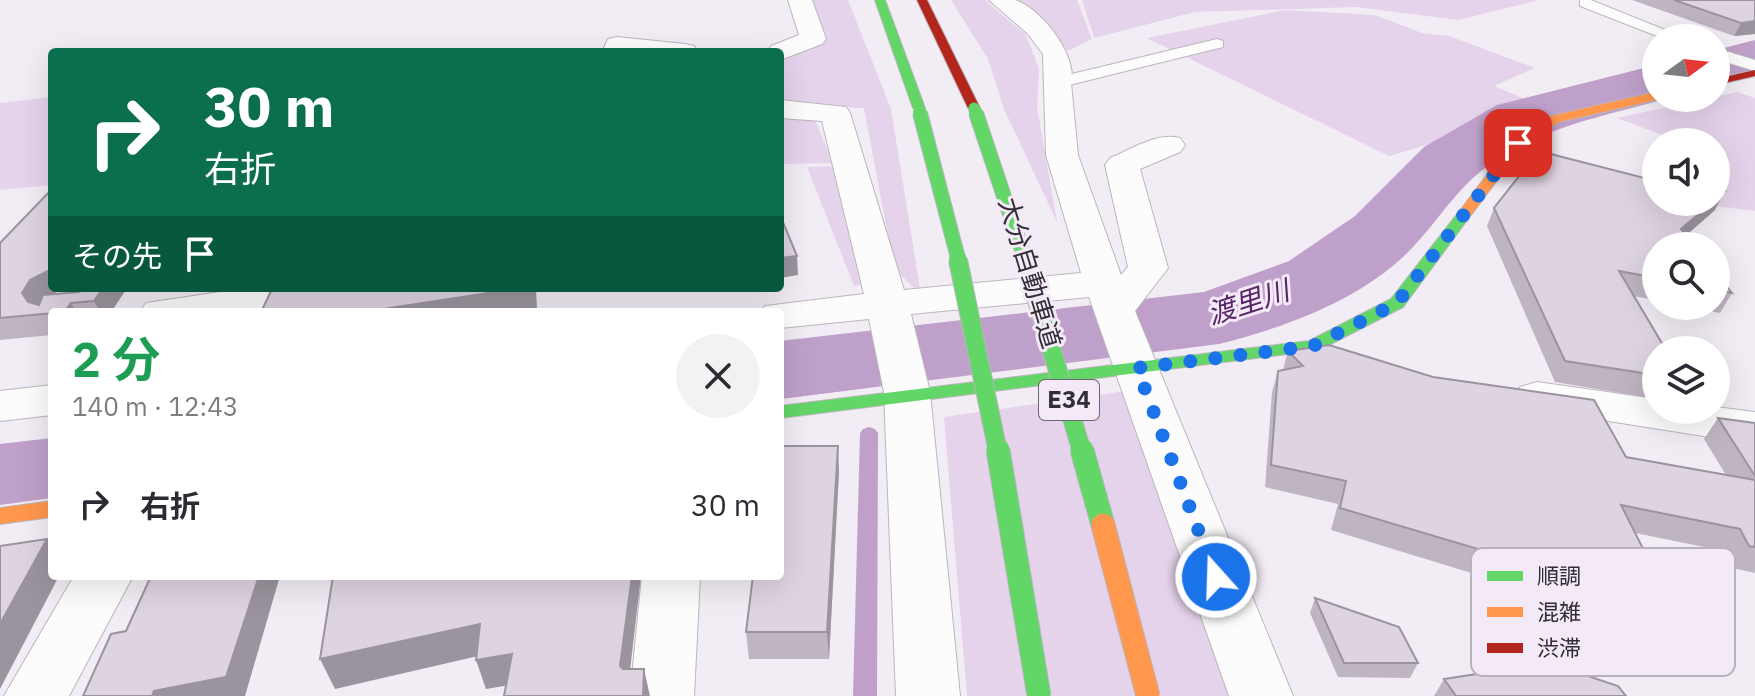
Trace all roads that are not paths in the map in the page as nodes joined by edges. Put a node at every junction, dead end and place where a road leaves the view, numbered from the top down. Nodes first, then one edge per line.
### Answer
1 (800, 0) edge
2 (880, 0) edge
3 (922, 0) edge
4 (1001, 0) edge
5 (1585, 3) dead end
6 (1642, 25) edge
7 (1217, 44) dead end
8 (616, 48) edge
9 (646, 48) edge
10 (784, 50) edge
11 (1730, 58) edge
12 (1755, 66) edge
13 (1755, 73) edge
14 (1730, 79) edge
15 (1057, 83) junction
16 (1642, 99) edge
17 (784, 109) edge
18 (1169, 145) dead end
19 (308, 292) edge
20 (1113, 301) junction
21 (887, 304) junction
22 (190, 308) edge
23 (784, 315) edge
24 (1313, 346) junction
25 (1135, 362) junction
26 (1369, 363) edge
27 (1488, 390) edge
28 (907, 393) junction
29 (48, 400) edge
30 (0, 406) edge
31 (784, 411) edge
32 (1755, 428) edge
33 (48, 510) edge
34 (0, 516) edge
35 (102, 580) edge
36 (671, 580) edge
37 (36, 696) edge
38 (662, 696) edge
39 (928, 696) edge
40 (1039, 696) edge
41 (1148, 696) edge
42 (1261, 696) edge

1 - 10 street
2 - 40 main road, bridge
3 - 41 main road, 大分自動車道 / E34, bridge
4 - 15 street
5 - 6 lane
7 - 15 lane
8 - 9 street
11 - 12 lane
13 - 14 main road
15 - 20 street
16 - 24 main road
17 - 21 street
18 - 20 street
19 - 22 street
20 - 21 street
20 - 25 street
21 - 23 street
21 - 28 street
24 - 25 main road
24 - 26 street
25 - 28 main road
25 - 42 street
27 - 32 street
28 - 31 main road
28 - 39 street
29 - 30 street
33 - 34 main road
35 - 37 street
36 - 38 street

